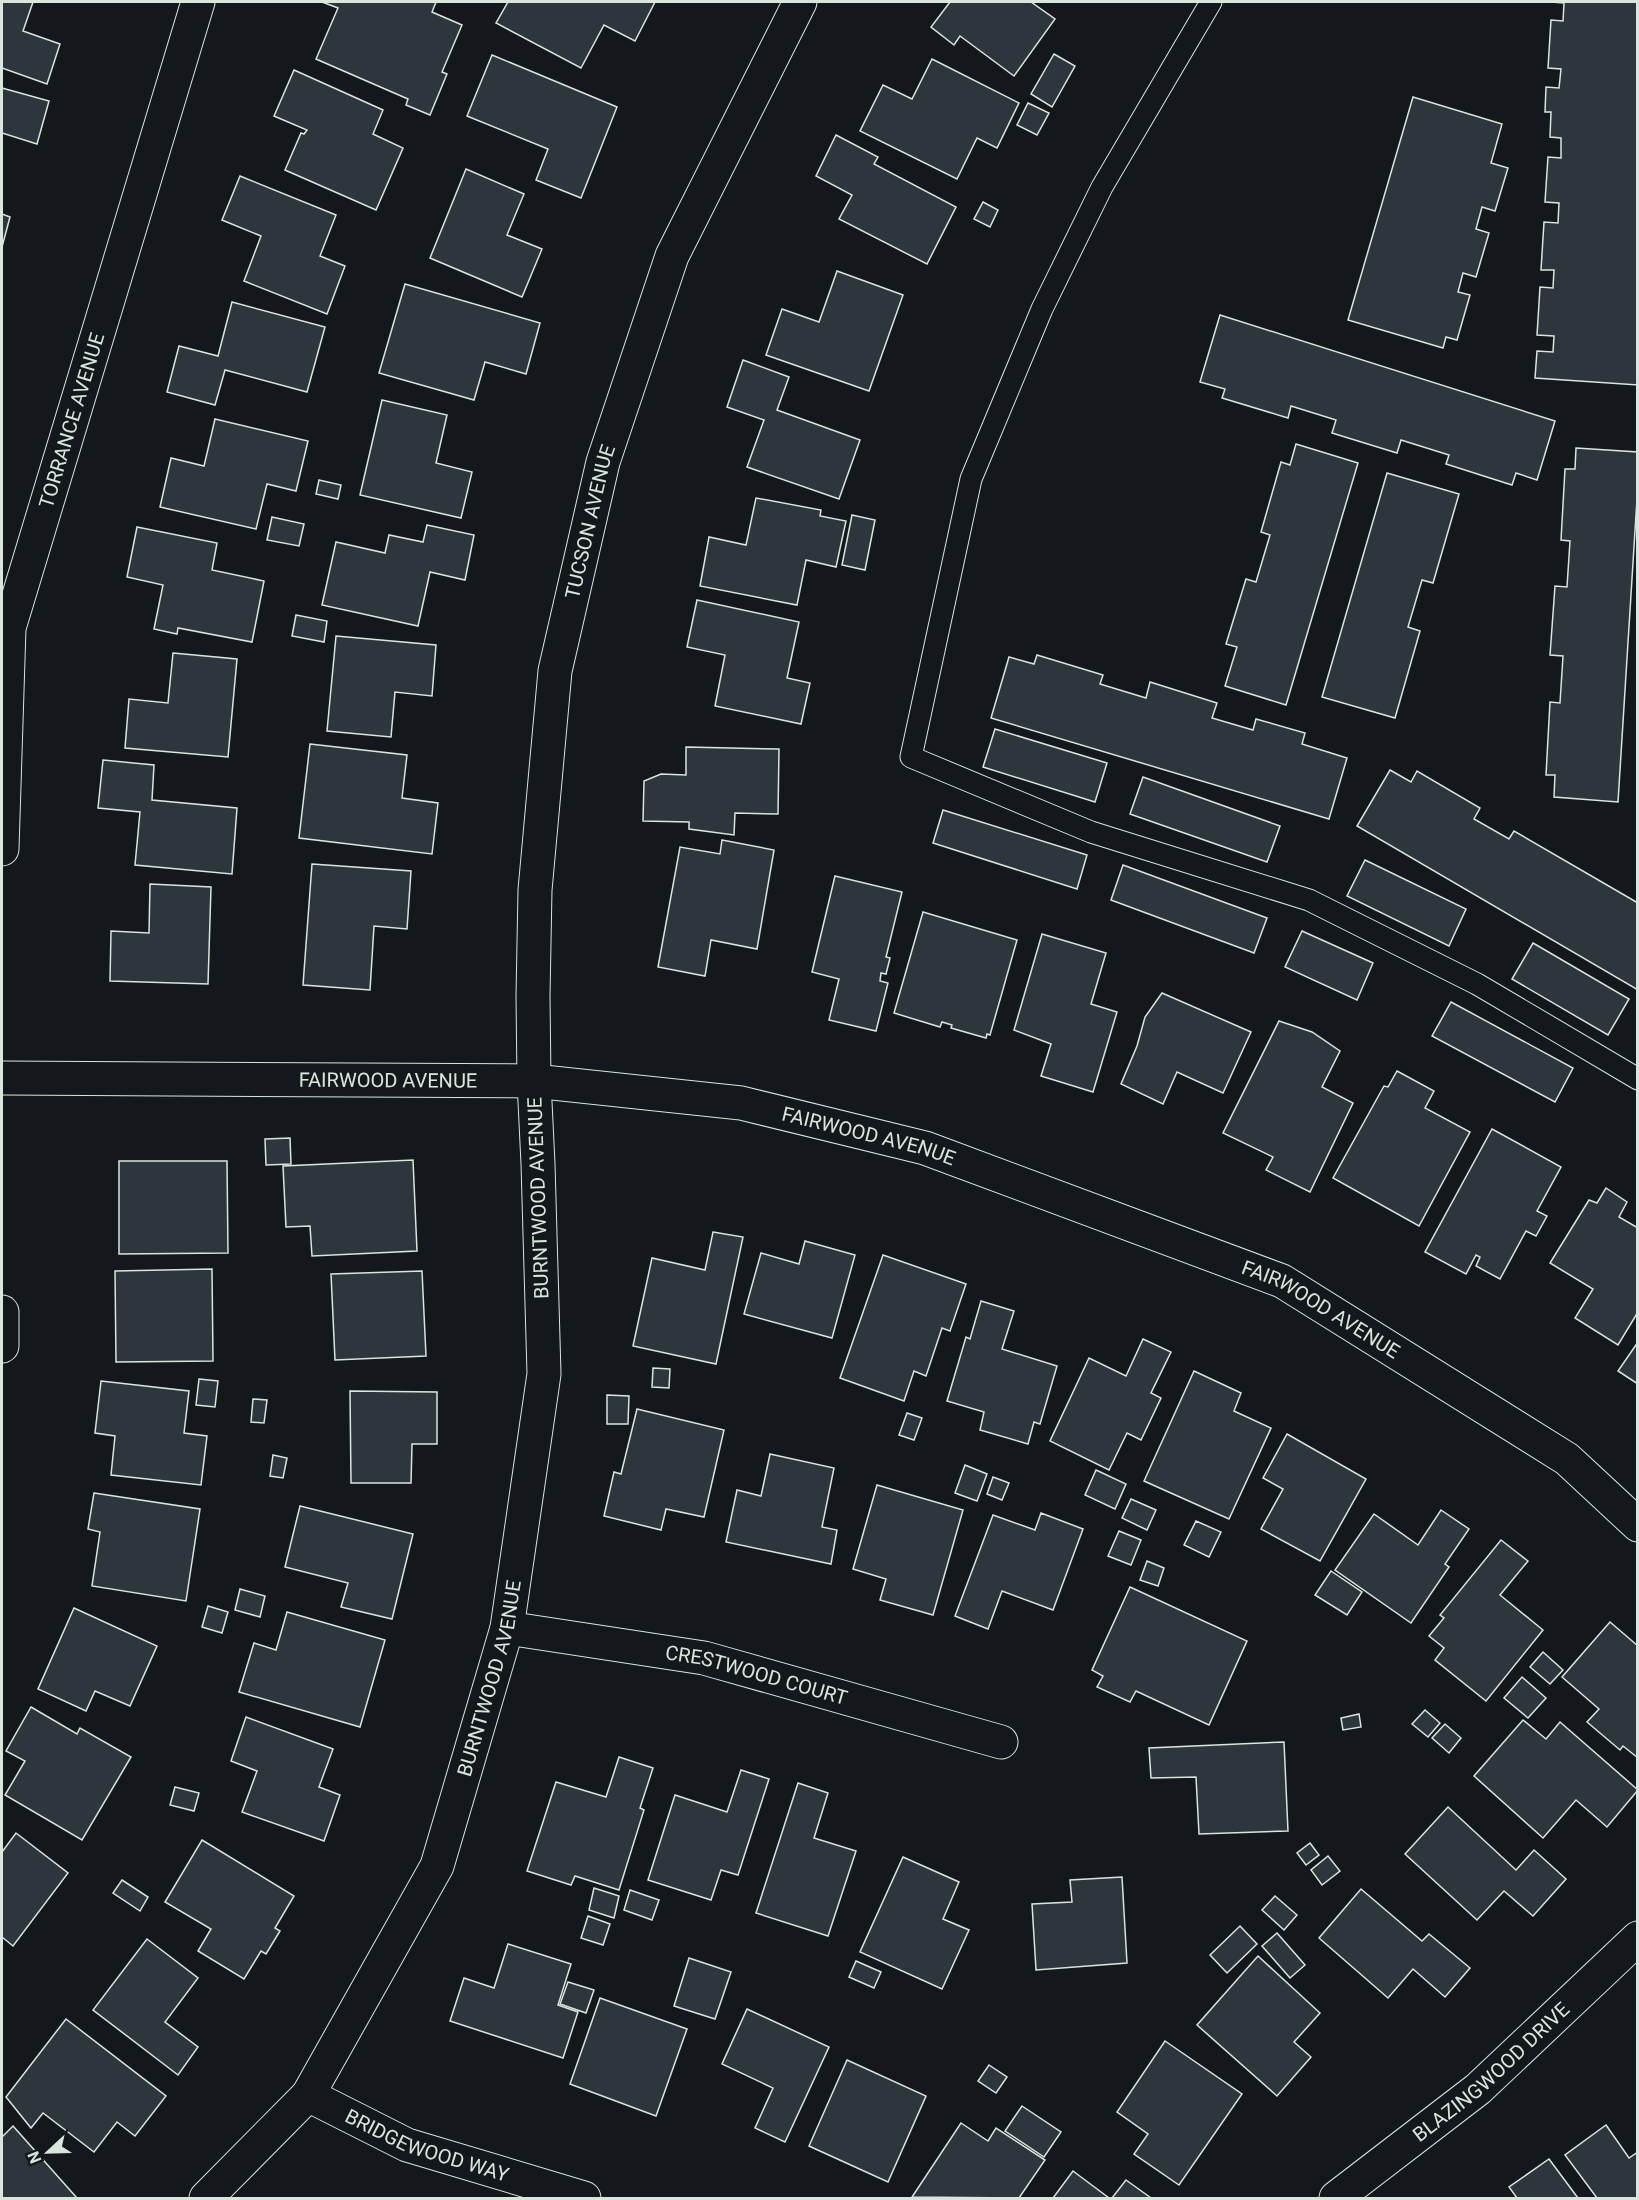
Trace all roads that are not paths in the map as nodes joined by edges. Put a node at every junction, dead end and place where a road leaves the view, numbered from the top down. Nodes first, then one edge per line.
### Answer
1 (198, 2) edge
2 (800, 2) edge
3 (1210, 2) edge
4 (2, 849) edge
5 (2, 1078) edge
6 (1638, 1079) edge
7 (534, 1081) junction
8 (2, 1312) edge
9 (2, 1346) edge
10 (1638, 1525) edge
11 (507, 1628) junction
12 (1001, 1742) dead end
13 (1638, 1938) edge
14 (308, 2096) junction
15 (206, 2199) edge
16 (584, 2199) edge
17 (1336, 2199) edge

1 - 4 street, TORRANCE AVENUE
2 - 7 street, TUCSON AVENUE
3 - 6 lane
5 - 7 street, FAIRWOOD AVENUE
7 - 10 street, FAIRWOOD AVENUE
7 - 11 street, BURNTWOOD AVENUE
8 - 9 street
11 - 12 street, CRESTWOOD COURT
11 - 14 street, BURNTWOOD AVENUE
13 - 17 street, BLAZINGWOOD DRIVE
14 - 15 street, BURNTWOOD AVENUE
14 - 16 street, BRIDGEWOOD WAY

